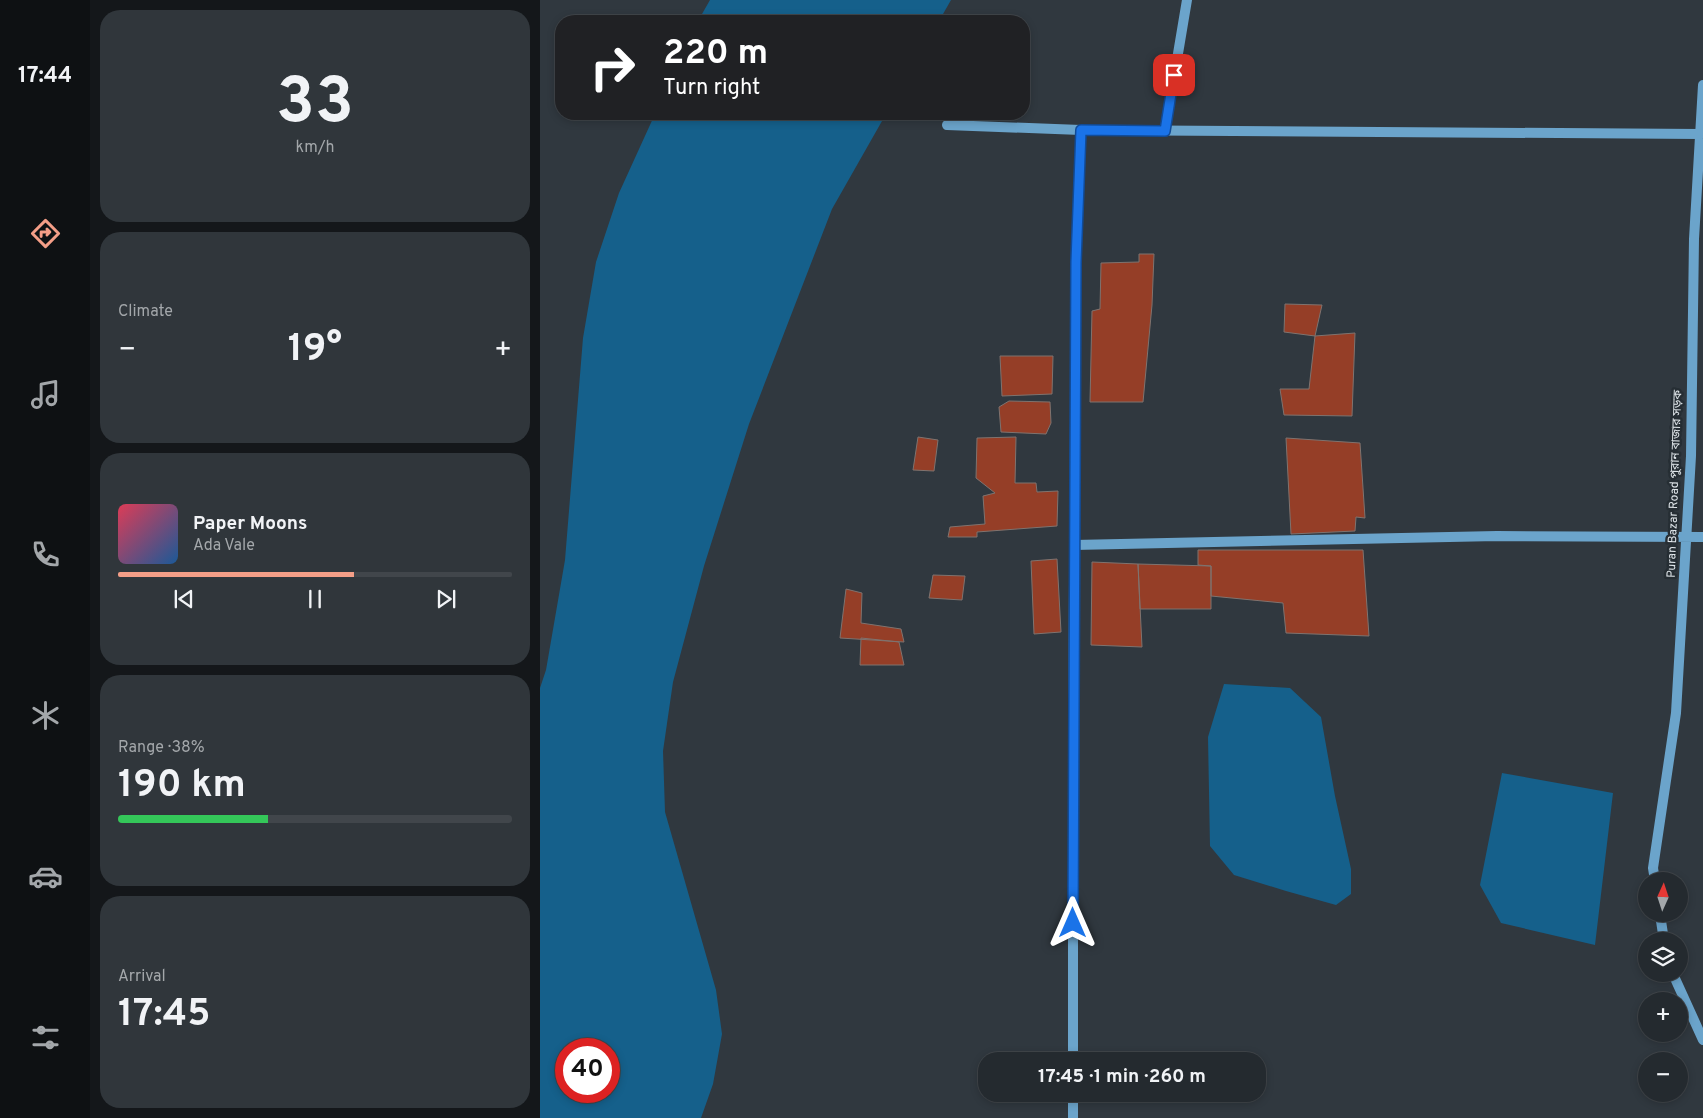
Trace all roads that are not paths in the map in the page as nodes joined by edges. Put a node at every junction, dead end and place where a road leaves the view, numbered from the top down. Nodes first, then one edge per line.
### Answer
1 (1187, 0) edge
2 (1703, 85) edge
3 (947, 125) dead end
4 (1081, 130) junction
5 (1165, 131) junction
6 (1700, 134) junction
7 (1686, 537) junction
8 (1703, 537) edge
9 (1074, 544) junction
10 (1654, 872) edge
11 (1677, 982) edge
12 (1703, 1040) edge
13 (1073, 1052) edge
14 (1073, 1102) edge
15 (1073, 1118) edge

1 - 5 street
2 - 6 street, Puran Bazar Road পুরান বাজার সড়ক
3 - 4 street
4 - 5 street
4 - 9 street
5 - 6 street
6 - 7 street, Puran Bazar Road পুরান বাজার সড়ক
7 - 8 street
7 - 9 street
7 - 10 street, Puran Bazar Road পুরান বাজার সড়ক
9 - 13 street
11 - 12 street
14 - 15 street

